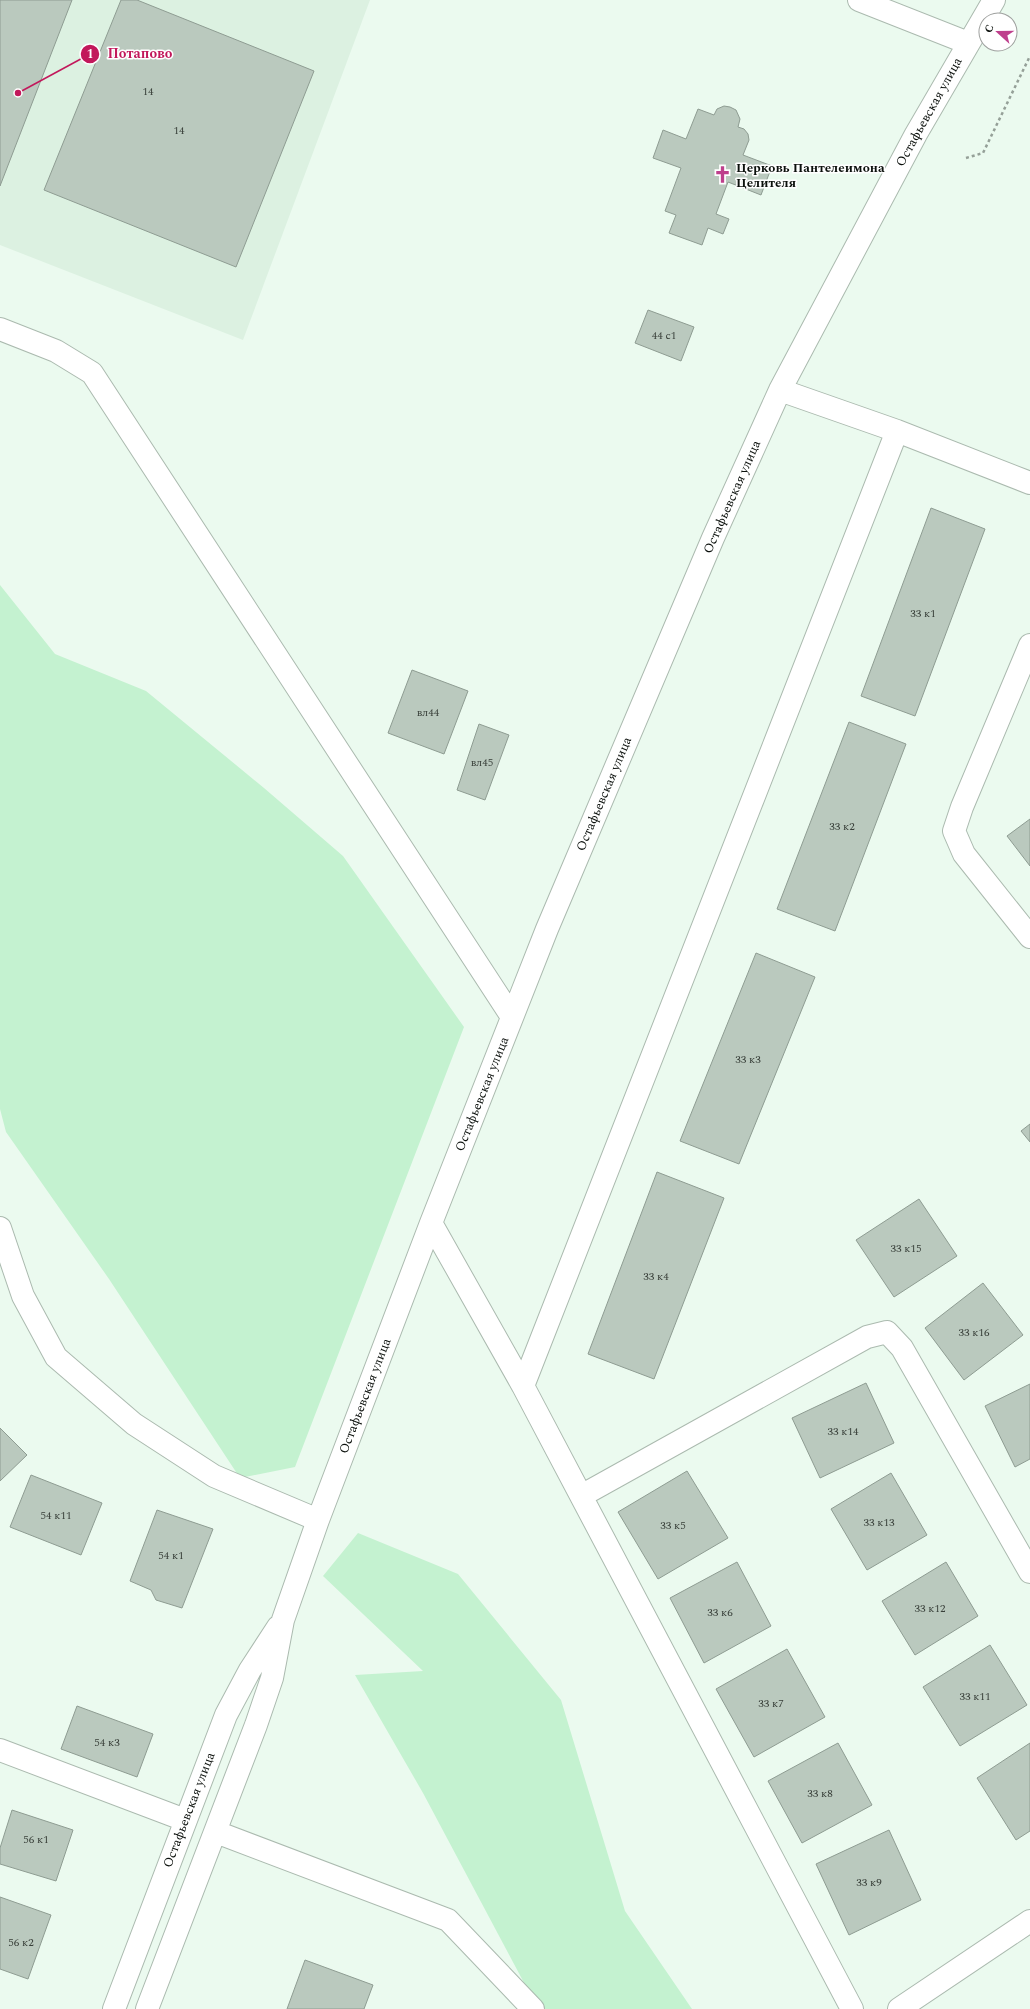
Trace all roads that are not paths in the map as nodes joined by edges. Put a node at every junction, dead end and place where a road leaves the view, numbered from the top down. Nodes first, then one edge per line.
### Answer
1 (859, 0) edge
2 (994, 0) edge
3 (968, 43) junction
4 (0, 329) edge
5 (780, 390) junction
6 (897, 431) junction
7 (1030, 483) edge
8 (1030, 645) edge
9 (1030, 937) edge
10 (512, 1017) junction
11 (431, 1223) junction
12 (0, 1228) edge
13 (523, 1386) junction
14 (581, 1496) junction
15 (318, 1520) junction
16 (1030, 1572) edge
17 (283, 1620) junction
18 (0, 1750) edge
19 (185, 1820) junction
20 (216, 1832) junction
21 (1030, 1921) edge
22 (114, 2009) edge
23 (147, 2009) edge
24 (533, 2009) edge
25 (852, 2009) edge
26 (899, 2009) edge

1 - 3 street
2 - 3 street, Остафьевская улица
3 - 5 street, Остафьевская улица
4 - 10 street
5 - 6 street
5 - 10 street, Остафьевская улица
6 - 7 street
6 - 13 street
8 - 9 street
10 - 11 street, Остафьевская улица
11 - 13 street
11 - 15 street, Остафьевская улица
12 - 15 street
13 - 14 street
14 - 16 street
14 - 25 street
15 - 17 street, Остафьевская улица
17 - 19 street, Остафьевская улица
17 - 20 street, Остафьевская улица
18 - 19 street
19 - 22 street, Остафьевская улица
20 - 23 street, Остафьевская улица
20 - 24 street
21 - 26 street

